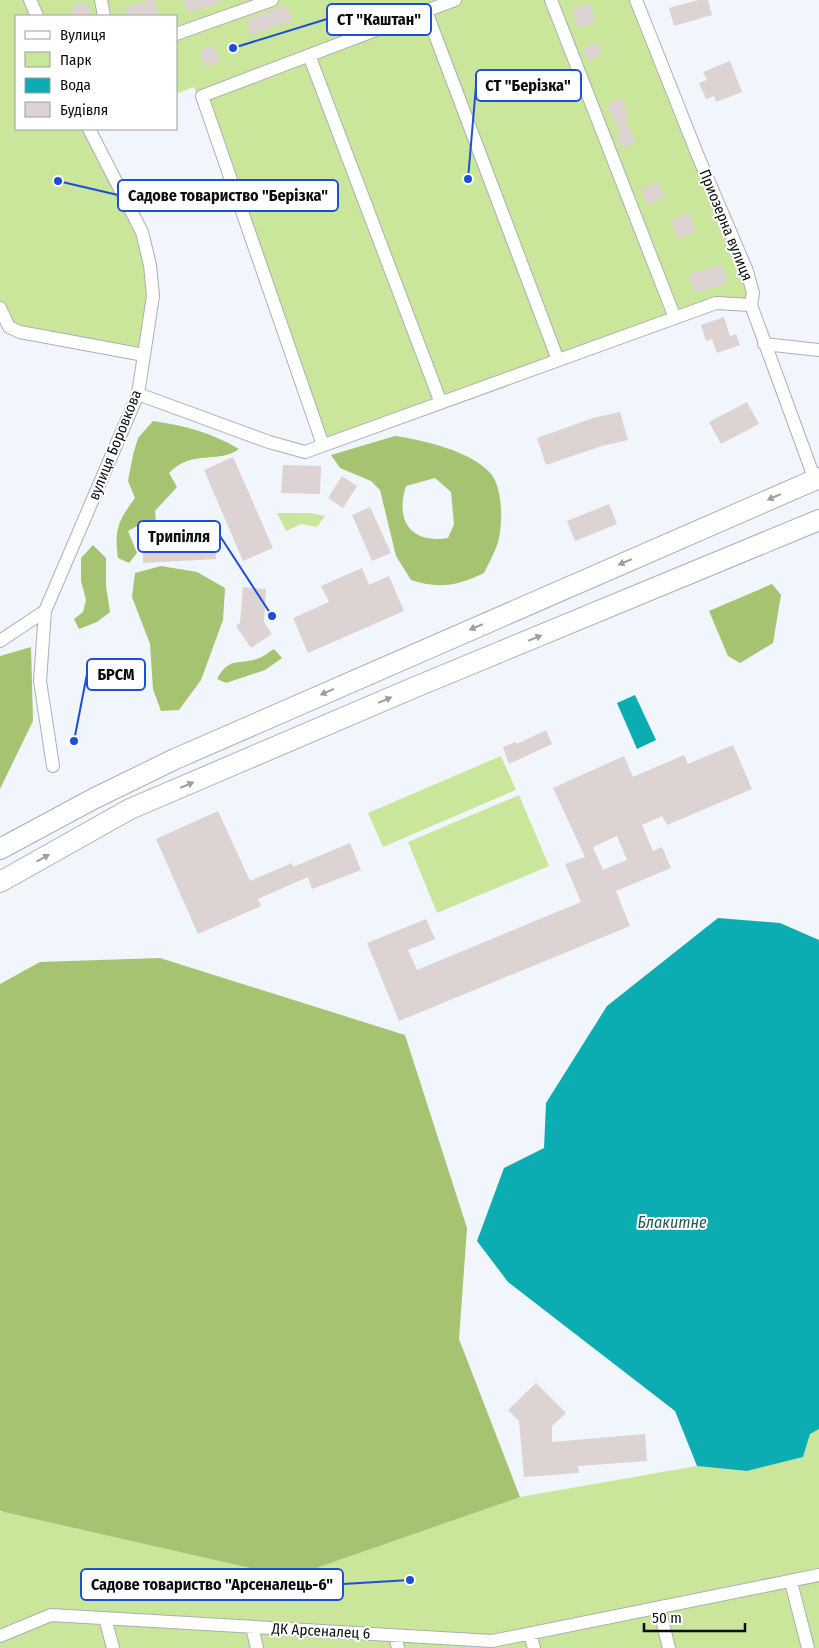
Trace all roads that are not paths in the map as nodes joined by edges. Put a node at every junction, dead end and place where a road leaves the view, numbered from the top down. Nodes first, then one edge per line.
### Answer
1 (30, 0) edge
2 (101, 0) edge
3 (272, 0) edge
4 (455, 0) edge
5 (551, 0) edge
6 (636, 0) edge
7 (426, 11) junction
8 (37, 15) edge
9 (104, 15) edge
10 (178, 33) edge
11 (309, 55) junction
12 (90, 130) edge
13 (751, 306) junction
14 (0, 308) edge
15 (675, 318) junction
16 (764, 344) junction
17 (819, 350) edge
18 (144, 355) junction
19 (558, 360) junction
20 (138, 394) junction
21 (441, 403) junction
22 (324, 445) junction
23 (817, 479) edge
24 (819, 520) edge
25 (46, 611) junction
26 (0, 641) edge
27 (53, 766) dead end
28 (0, 849) edge
29 (0, 882) edge
30 (819, 1574) edge
31 (791, 1582) junction
32 (658, 1608) junction
33 (106, 1618) junction
34 (252, 1627) junction
35 (530, 1634) junction
36 (0, 1636) edge
37 (396, 1642) edge
38 (113, 1648) edge
39 (257, 1648) edge
40 (534, 1648) edge
41 (669, 1648) edge
42 (808, 1648) edge

1 - 8 street
2 - 9 street
3 - 10 street
4 - 7 street
5 - 15 street
6 - 13 street, Приозерна вулиця
7 - 11 street
7 - 19 street
11 - 21 street
11 - 22 street
12 - 18 street, вулиця Боровкова
13 - 15 street
13 - 16 street, Приозерна вулиця
14 - 18 street
15 - 19 street
16 - 17 street
16 - 23 street, Приозерна вулиця
18 - 20 street, вулиця Боровкова
19 - 21 street
20 - 22 street
20 - 25 street, вулиця Боровкова
21 - 22 street
23 -> 28 main road
29 -> 24 main road
25 - 26 street
25 - 27 street, вулиця Боровкова
30 - 31 street, ДК Арсеналец 6
31 - 32 street, ДК Арсеналец 6
31 - 42 street
32 - 35 street, ДК Арсеналец 6
32 - 41 street
33 - 34 street, ДК Арсеналец 6
33 - 36 street, ДК Арсеналец 6
33 - 38 street
34 - 37 street, ДК Арсеналец 6
34 - 39 street
35 - 37 street, ДК Арсеналец 6
35 - 40 street

